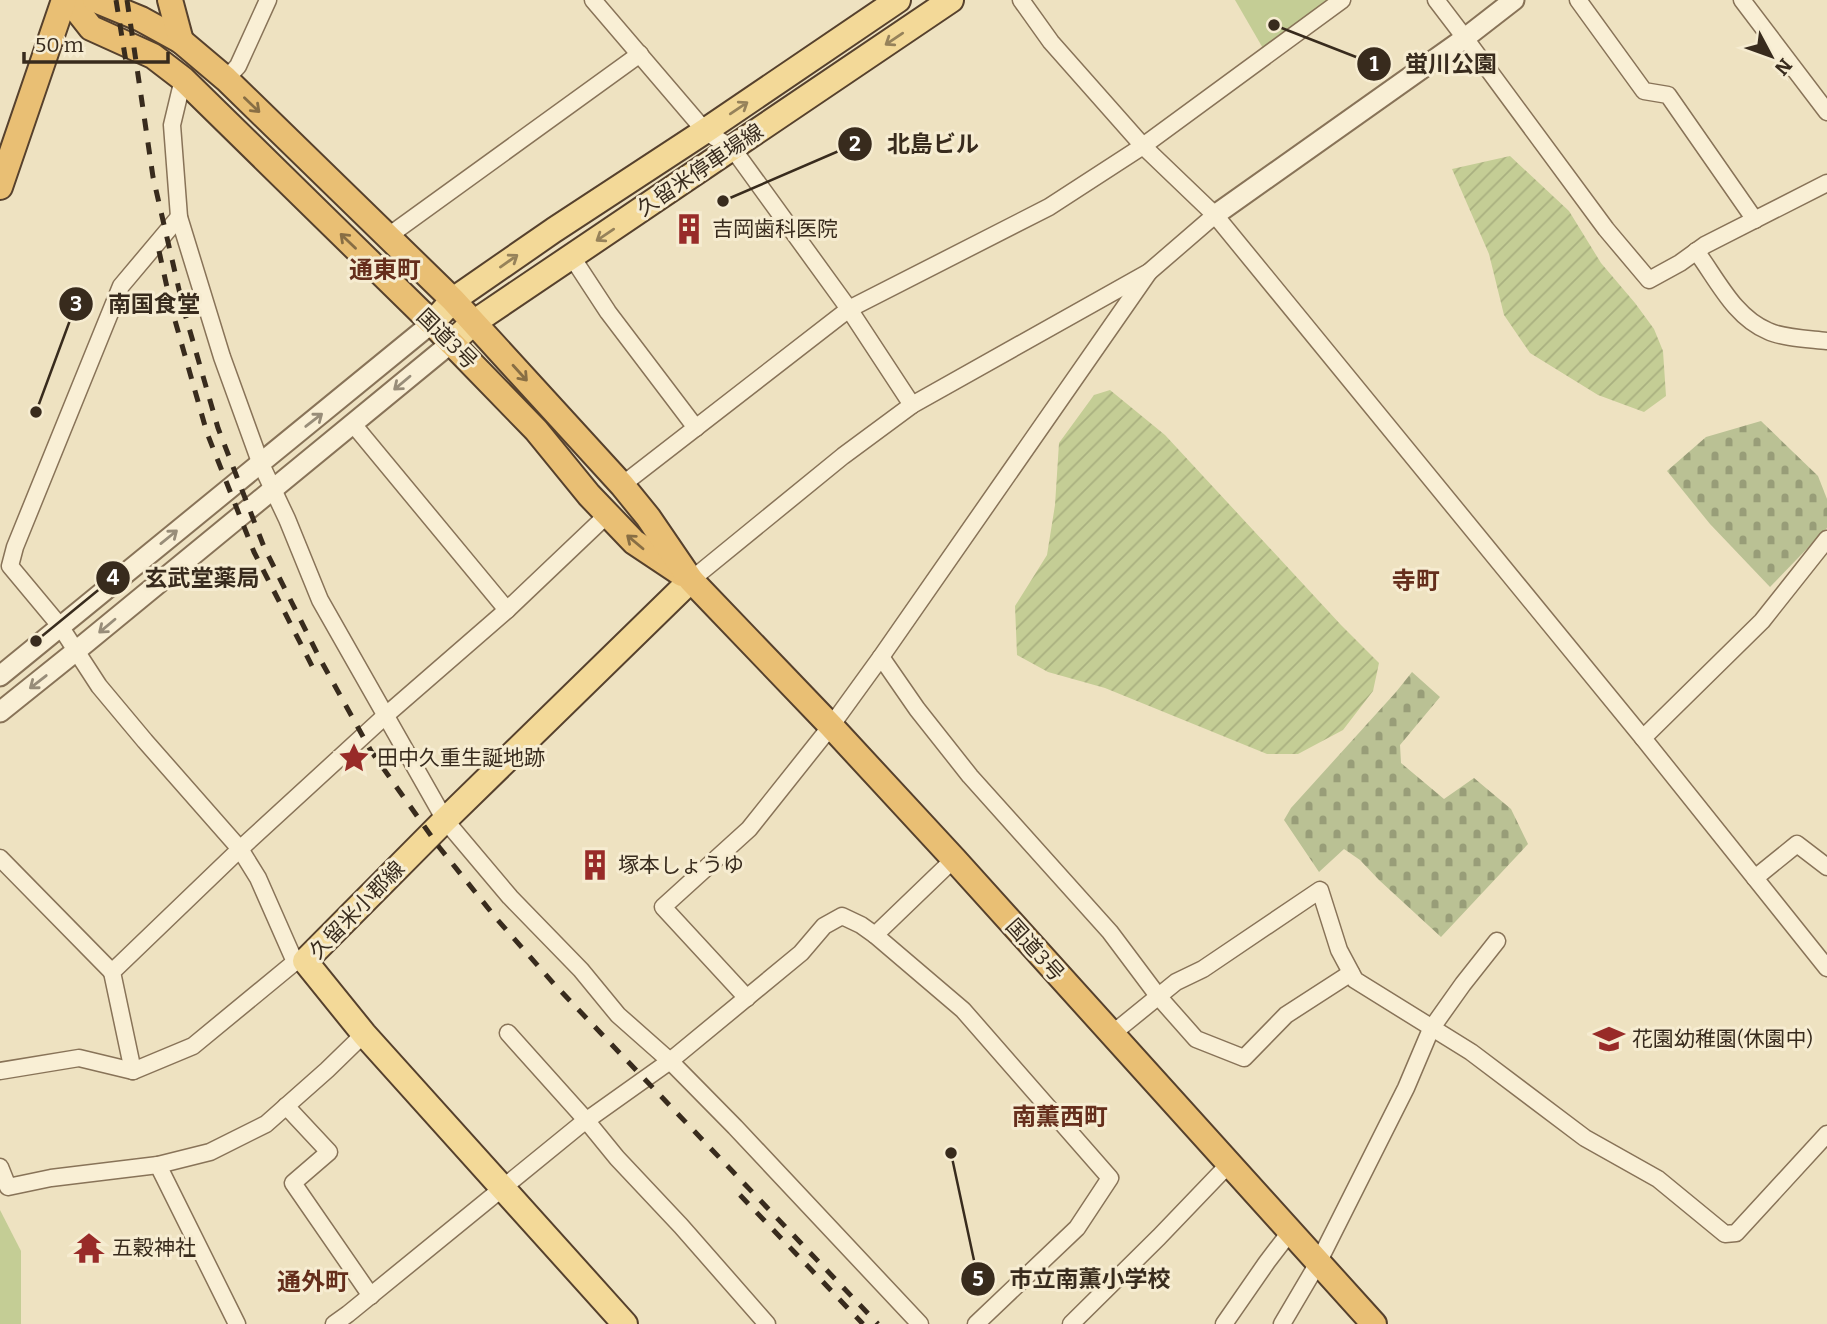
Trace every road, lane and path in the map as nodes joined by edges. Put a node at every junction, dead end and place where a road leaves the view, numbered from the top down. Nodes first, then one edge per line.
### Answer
1 (67, 0) edge
2 (95, 0) edge
3 (170, 0) edge
4 (268, 0) edge
5 (593, 0) edge
6 (898, 0) edge
7 (951, 0) edge
8 (1020, 0) edge
9 (1342, 0) edge
10 (1436, 0) edge
11 (1514, 0) edge
12 (1578, 0) edge
13 (1742, 0) edge
14 (1465, 37) junction
15 (181, 41) junction
16 (640, 54) junction
17 (183, 79) junction
18 (226, 79) junction
19 (1827, 111) edge
20 (705, 131) junction
21 (1143, 146) junction
22 (733, 149) junction
23 (1827, 183) edge
24 (0, 187) edge
25 (1215, 215) junction
26 (179, 217) junction
27 (1755, 220) junction
28 (387, 237) junction
29 (1696, 251) junction
30 (572, 257) junction
31 (1149, 272) junction
32 (453, 300) junction
33 (849, 309) junction
34 (432, 323) junction
35 (474, 323) junction
36 (1827, 341) edge
37 (451, 343) junction
38 (912, 405) junction
39 (353, 424) junction
40 (696, 428) junction
41 (260, 462) junction
42 (622, 485) junction
43 (273, 489) junction
44 (608, 514) junction
45 (1827, 539) edge
46 (691, 580) junction
47 (507, 610) junction
48 (60, 626) junction
49 (76, 651) junction
50 (881, 657) junction
51 (0, 676) edge
52 (0, 712) edge
53 (385, 716) junction
54 (831, 726) junction
55 (1643, 738) junction
56 (446, 820) junction
57 (240, 849) junction
58 (0, 858) edge
59 (954, 859) junction
60 (1827, 867) edge
61 (1755, 878) junction
62 (875, 935) junction
63 (1497, 941) dead end
64 (300, 961) junction
65 (1827, 968) edge
66 (111, 972) junction
67 (1352, 973) junction
68 (1158, 996) junction
69 (747, 998) junction
70 (1431, 1029) junction
71 (508, 1033) dead end
72 (364, 1034) junction
73 (1112, 1034) junction
74 (670, 1061) junction
75 (0, 1071) edge
76 (133, 1072) junction
77 (286, 1105) junction
78 (586, 1120) junction
79 (1827, 1134) edge
80 (1228, 1164) junction
81 (158, 1165) junction
82 (0, 1167) edge
83 (503, 1189) junction
84 (1290, 1232) junction
85 (1318, 1263) junction
86 (371, 1296) junction
87 (352, 1319) edge
88 (237, 1324) edge
89 (334, 1324) edge
90 (625, 1324) edge
91 (767, 1324) edge
92 (920, 1324) edge
93 (976, 1324) edge
94 (1071, 1324) edge
95 (1224, 1324) edge
96 (1282, 1324) edge
97 (1374, 1324) edge

1 - 17 highway, 国道3号
1 - 24 highway
2 - 15 highway, 国道3号
3 - 15 highway
4 - 18 street
5 - 16 street
20 -> 6 main road, 久留米停車場線
7 -> 22 main road, 久留米停車場線
8 - 21 street
9 - 21 street
10 - 14 street
11 - 14 street
12 - 27 street
13 - 19 street
14 - 25 street
14 - 29 street
15 - 18 highway, 国道3号
16 - 20 street
16 - 28 street
17 - 26 street
34 -> 17 highway, 国道3号
18 -> 28 highway, 国道3号
20 - 22 street
32 -> 20 main road, 久留米停車場線
21 - 25 street
21 - 33 street
22 -> 30 main road, 久留米停車場線
22 - 33 street
23 - 27 street
25 - 31 street
25 - 55 street
26 - 41 street
26 - 48 street
27 - 29 street
28 - 32 highway, 国道3号
29 - 36 street
30 - 35 main road, 久留米停車場線
30 - 40 street
31 - 38 street
31 - 50 street
32 - 34 main road, 久留米停車場線
32 - 35 highway, 国道3号
33 - 38 street
33 - 40 street
34 - 37 highway, 国道3号
41 -> 34 street
35 - 37 main road, 久留米停車場線
35 -> 42 highway, 国道3号
37 -> 39 street
37 - 44 highway, 国道3号
38 - 46 street
39 - 43 street
39 - 47 street
40 - 42 street
41 - 43 street
48 -> 41 street
42 - 46 highway, 国道3号
43 -> 49 street
43 - 53 street
46 -> 44 highway, 国道3号
44 - 47 street
45 - 55 street
46 - 54 highway, 国道3号
46 - 56 main road, 久留米小郡線
47 - 53 street
48 - 49 street
48 - 51 street
49 -> 52 street
49 - 57 street
50 - 54 street
50 - 68 street
53 - 56 street
53 - 57 street
54 - 59 highway, 国道3号
54 - 69 street
55 - 61 street
56 - 64 main road, 久留米小郡線
56 - 74 street
57 - 64 street
57 - 66 street
58 - 66 street
59 - 62 street
59 - 73 highway, 国道3号
60 - 61 street
61 - 65 street
62 - 69 street
62 - 93 street
63 - 70 street
64 - 72 main road, 久留米小郡線
64 - 76 street
66 - 76 street
67 - 68 street
67 - 68 street
67 - 70 street
68 - 73 street
69 - 74 street
70 - 79 street
70 - 85 street
71 - 78 street
72 - 77 street
72 - 83 main road, 久留米小郡線
73 - 80 highway, 国道3号
74 - 78 street
74 - 92 street
75 - 76 street
77 - 81 street
77 - 86 street
78 - 83 street
78 - 91 street
80 - 84 highway, 国道3号
80 - 94 street
81 - 82 street
81 - 88 street
83 - 86 street
83 - 90 main road, 久留米小郡線
84 - 85 highway, 国道3号
84 - 95 street
85 - 96 street
85 - 97 highway, 国道3号
86 - 87 street
87 - 89 street

